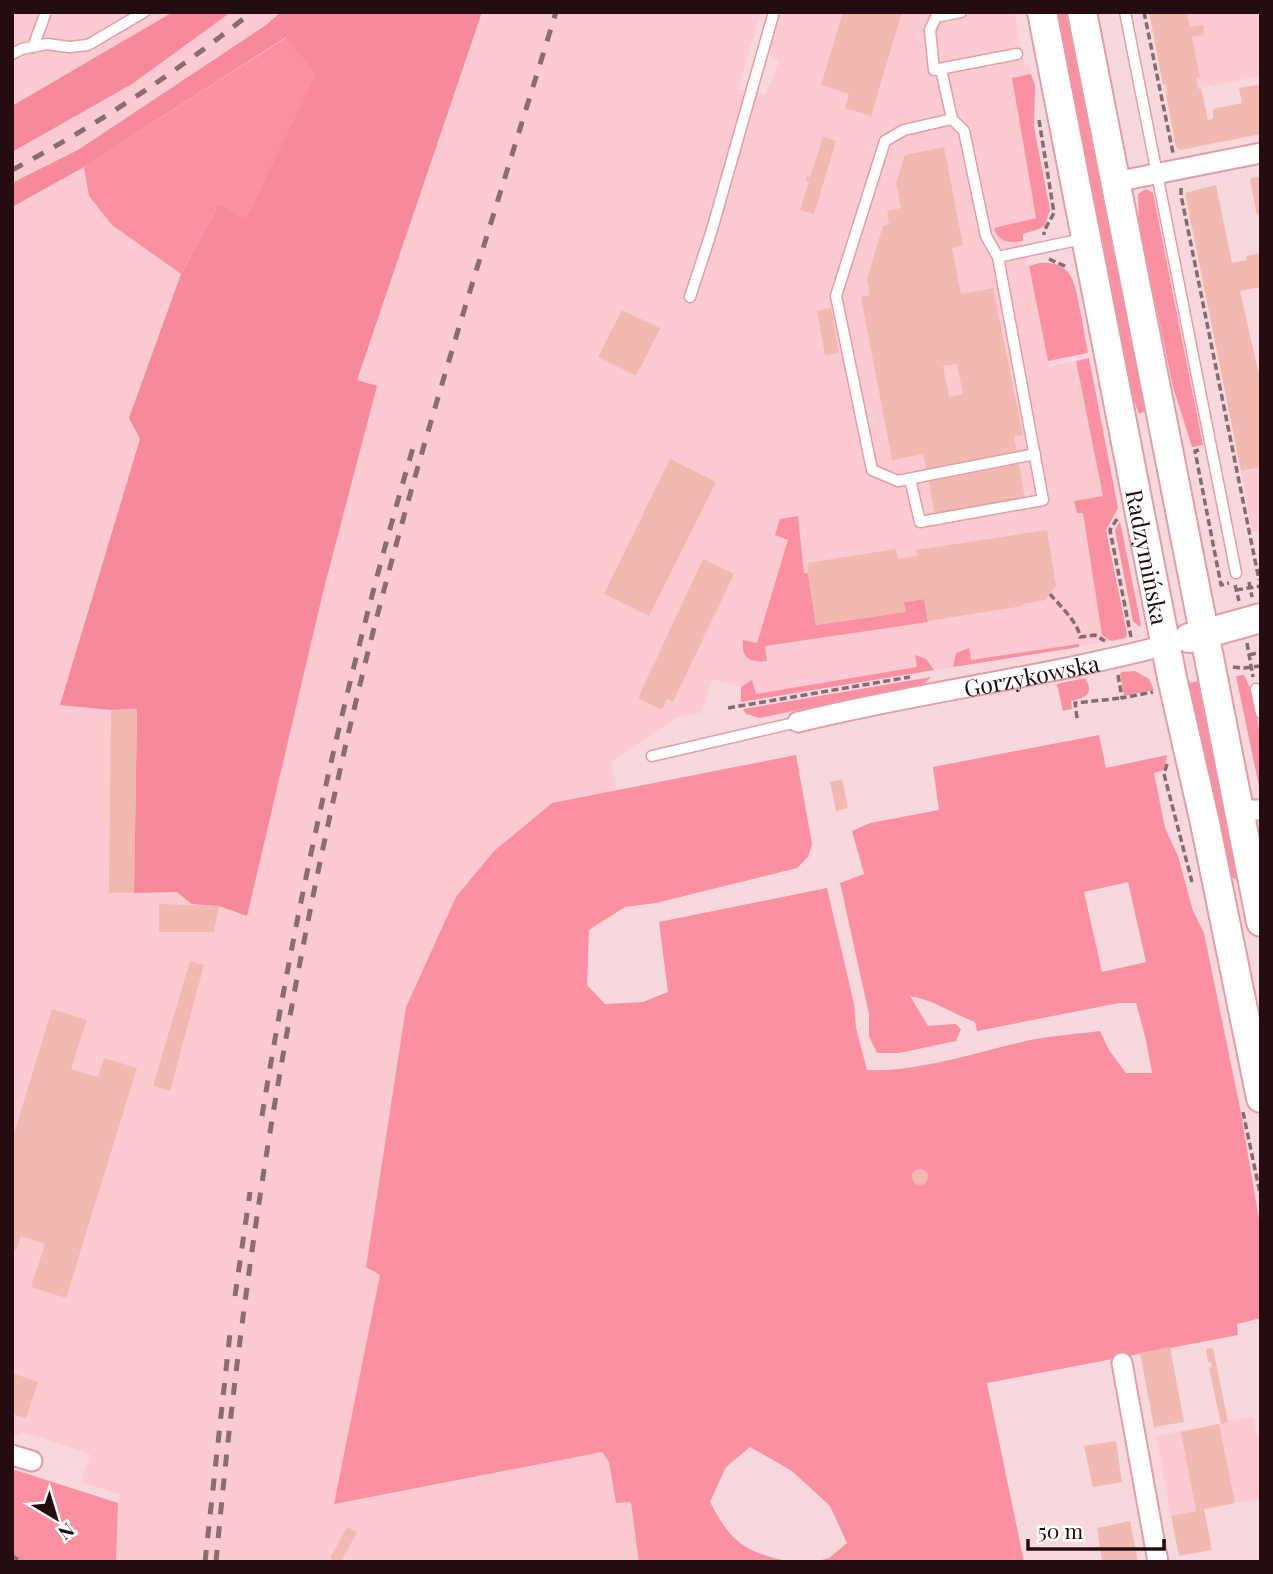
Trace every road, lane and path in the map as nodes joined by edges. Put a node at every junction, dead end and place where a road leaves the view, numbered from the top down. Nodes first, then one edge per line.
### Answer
1 (46, 12) edge
2 (144, 12) edge
3 (774, 12) edge
4 (961, 12) edge
5 (1042, 12) edge
6 (1082, 12) edge
7 (1125, 12) edge
8 (1144, 12) edge
9 (33, 47) junction
10 (12, 54) edge
11 (1017, 54) dead end
12 (941, 69) junction
13 (952, 119) junction
14 (1261, 153) edge
15 (1156, 174) junction
16 (1180, 178) junction
17 (1115, 182) junction
18 (1086, 238) junction
19 (998, 257) junction
20 (691, 297) dead end
21 (1035, 454) junction
22 (910, 479) junction
23 (1122, 511) dead end
24 (1236, 573) dead end
25 (1259, 580) edge
26 (1249, 582) dead end
27 (1261, 586) edge
28 (1250, 588) junction
29 (1236, 590) dead end
30 (1050, 594) dead end
31 (1257, 611) edge
32 (1204, 633) junction
33 (1080, 638) junction
34 (1121, 642) dead end
35 (1101, 645) dead end
36 (1166, 645) junction
37 (1082, 648) dead end
38 (1261, 652) edge
39 (1249, 654) dead end
40 (1261, 666) edge
41 (1233, 667) dead end
42 (1116, 669) dead end
43 (917, 676) dead end
44 (1256, 689) dead end
45 (1157, 691) dead end
46 (1122, 698) junction
47 (728, 708) dead end
48 (1261, 713) edge
49 (1077, 718) dead end
50 (798, 722) joint
51 (653, 756) dead end
52 (1249, 810) edge
53 (1254, 889) junction
54 (1220, 896) junction
55 (1261, 922) edge
56 (1261, 1098) edge
57 (1122, 1363) dead end
58 (12, 1455) edge
59 (32, 1461) dead end
60 (12, 1556) edge
61 (23, 1562) edge
62 (1158, 1562) edge

1 - 9 lane
2 - 9 lane
3 - 20 lane
4 - 12 lane
5 - 18 main road, Radzymińska
6 - 17 main road, Radzymińska
7 - 15 lane
8 - 16 path
9 - 10 lane
11 - 12 lane
12 - 13 lane
13 - 19 lane
13 - 22 lane
14 - 16 street
15 - 16 street
15 - 17 street
15 - 24 lane
16 - 25 path
17 - 32 main road, Radzymińska
18 - 19 lane
18 - 36 main road, Radzymińska
19 - 21 lane
21 - 22 lane
21 - 22 lane
23 - 34 path
26 - 28 path
27 - 28 path
28 - 29 path
28 - 31 path
30 - 33 path
31 - 32 main road, Gorzykowska
32 - 36 main road, Gorzykowska
32 - 52 main road, Radzymińska
33 - 35 path
33 - 37 path
36 - 50 street, Gorzykowska
36 - 54 main road, Radzymińska
38 - 39 path
40 - 41 path
42 - 46 path
43 - 47 path
44 - 48 lane
45 - 46 path
46 - 49 path
50 - 51 lane
52 - 53 main road, Radzymińska
53 - 54 main road
53 - 55 main road, Radzymińska
54 - 56 main road, Radzymińska
57 - 62 street
58 - 59 street
60 - 61 path

